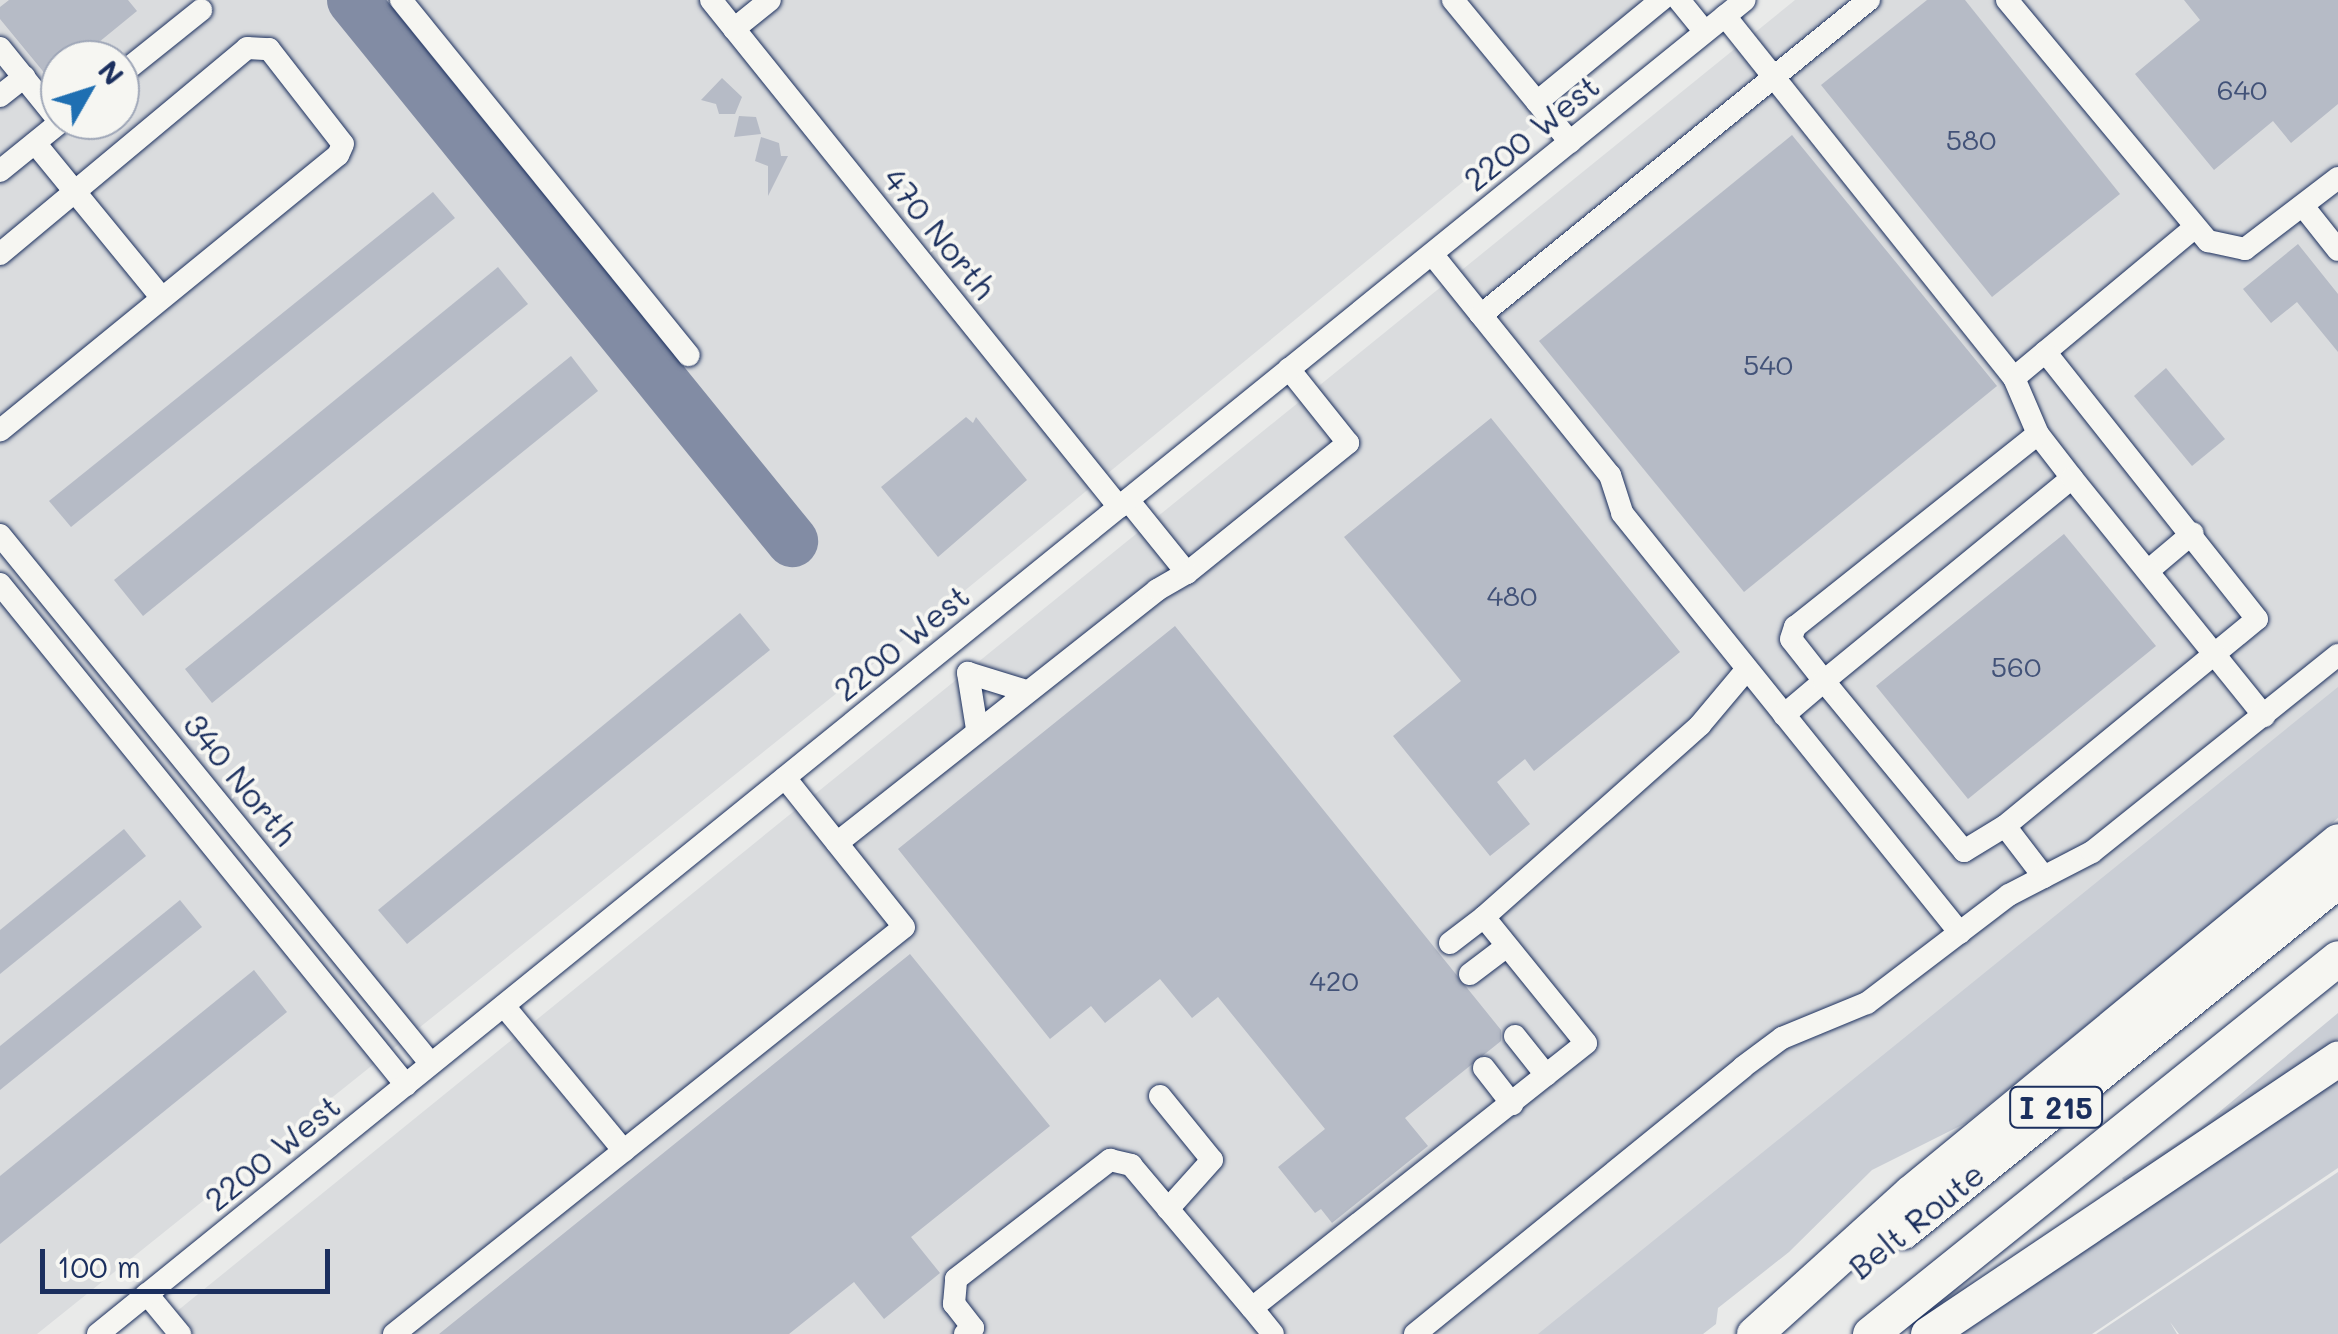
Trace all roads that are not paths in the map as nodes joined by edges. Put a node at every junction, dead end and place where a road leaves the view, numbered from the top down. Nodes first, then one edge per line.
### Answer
1 (401, 0) edge
2 (710, 0) edge
3 (770, 0) edge
4 (1454, 0) edge
5 (1661, 0) edge
6 (1679, 0) edge
7 (1745, 0) edge
8 (1870, 0) edge
9 (2008, 0) edge
10 (202, 10) dead end
11 (1725, 16) junction
12 (734, 29) junction
13 (1705, 32) junction
14 (0, 48) edge
15 (140, 59) edge
16 (24, 77) junction
17 (1774, 78) junction
18 (0, 96) edge
19 (40, 96) edge
20 (1537, 102) junction
21 (40, 139) edge
22 (1570, 142) junction
23 (35, 143) junction
24 (0, 171) edge
25 (2338, 178) edge
26 (75, 192) junction
27 (2302, 206) junction
28 (2193, 229) junction
29 (2338, 250) edge
30 (0, 254) edge
31 (1432, 254) junction
32 (162, 298) junction
33 (1481, 315) junction
34 (2045, 352) junction
35 (688, 355) dead end
36 (1289, 369) junction
37 (2014, 378) junction
38 (0, 431) edge
39 (2038, 434) junction
40 (2072, 478) junction
41 (1123, 504) junction
42 (2193, 533) junction
43 (0, 536) edge
44 (2149, 570) junction
45 (1187, 573) junction
46 (0, 584) edge
47 (948, 645) junction
48 (2215, 654) junction
49 (2338, 655) edge
50 (1747, 669) junction
51 (968, 673) junction
52 (1824, 681) junction
53 (1026, 691) junction
54 (1784, 715) junction
55 (2264, 716) junction
56 (977, 729) junction
57 (785, 778) junction
58 (2005, 826) junction
59 (2338, 841) edge
60 (837, 844) junction
61 (2044, 877) junction
62 (2338, 880) edge
63 (1484, 917) junction
64 (1960, 932) junction
65 (1450, 943) dead end
66 (1506, 946) junction
67 (2338, 958) edge
68 (1470, 974) dead end
69 (504, 1006) junction
70 (1515, 1036) dead end
71 (2338, 1058) edge
72 (431, 1064) junction
73 (1484, 1068) dead end
74 (1546, 1075) junction
75 (406, 1084) junction
76 (1160, 1096) dead end
77 (1512, 1104) junction
78 (624, 1151) junction
79 (1168, 1209) junction
80 (147, 1294) junction
81 (1252, 1308) junction
82 (110, 1330) edge
83 (180, 1334) edge
84 (394, 1334) edge
85 (965, 1334) edge
86 (1273, 1334) edge
87 (1414, 1334) edge
88 (1754, 1334) edge
89 (1774, 1334) edge
90 (1870, 1334) edge
91 (1928, 1334) edge

1 - 35 street
2 - 12 street, 470 North
3 - 12 street
4 - 20 street
5 - 20 street
6 - 13 street
7 - 11 street, 2200 West
8 - 17 street
9 - 28 street
10 - 15 street
11 - 13 street, 2200 West
11 - 17 street
12 - 41 street, 470 North
13 - 22 street, 2200 West
14 - 16 street
16 - 18 street
16 - 19 street
17 - 33 street
17 - 37 street
20 - 22 street
21 - 23 street
22 - 31 street, 2200 West
23 - 24 street
23 - 26 street
25 - 27 street
26 - 30 street
26 - 32 street
26 - 32 street
27 - 28 street
27 - 29 street
28 - 34 street
31 - 33 street
31 - 36 street, 2200 West
32 - 38 street
33 - 50 street
34 - 37 street
34 - 42 street
36 - 41 street, 2200 West
36 - 45 street
37 - 39 street
39 - 40 street
39 - 52 street
40 - 44 street
40 - 52 street
41 - 45 street, 470 North
41 - 47 street, 2200 West
42 - 44 street
42 - 48 street
43 - 72 street, 340 North
44 - 48 street
45 - 53 street
46 - 75 street, 340 North
47 - 51 street
47 - 57 street, 2200 West
48 - 55 street
48 - 58 street
49 - 55 street
50 - 54 street
50 - 63 street
51 - 53 street
51 - 56 street
52 - 54 street
52 - 58 street
53 - 56 street
54 - 64 street
55 - 61 street
56 - 60 street
57 - 60 street
57 - 69 street, 2200 West
58 - 61 street
59 - 88 highway
60 - 78 street
61 - 64 street
62 - 89 highway, Belt Route / I 215
63 - 65 street
63 - 66 street
64 - 87 street
66 - 68 street
66 - 74 street
67 - 90 highway, Belt Route / I 215
69 - 72 street, 2200 West
69 - 78 street
70 - 74 street
71 - 91 highway
72 - 75 street, 2200 West
73 - 77 street
74 - 77 street
75 - 80 street, 2200 West
76 - 79 street
77 - 81 street
78 - 84 street
79 - 81 street
79 - 85 street
80 - 82 street, 2200 West
80 - 83 street
81 - 86 street

